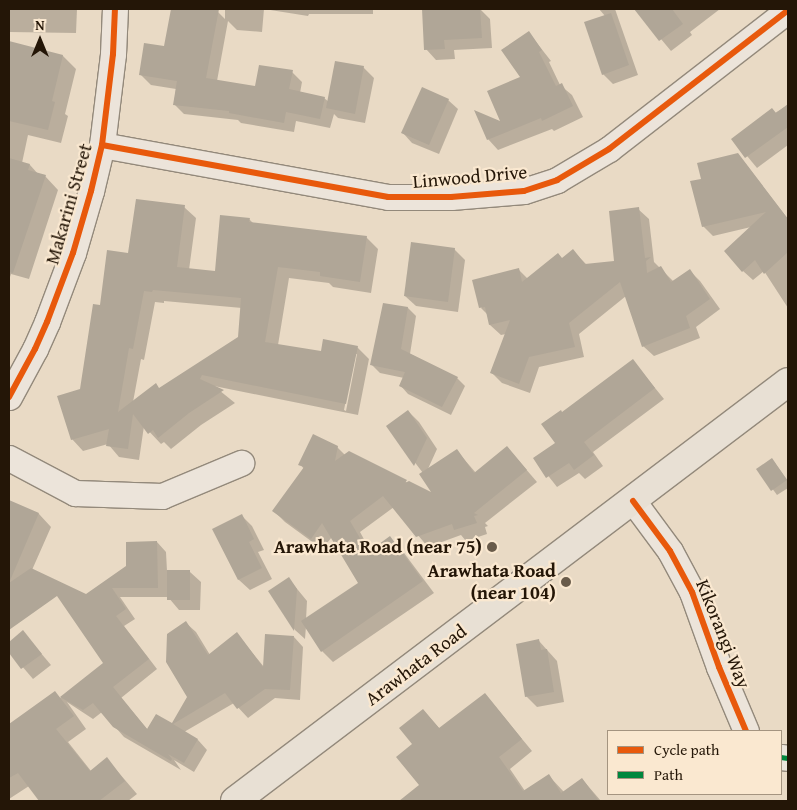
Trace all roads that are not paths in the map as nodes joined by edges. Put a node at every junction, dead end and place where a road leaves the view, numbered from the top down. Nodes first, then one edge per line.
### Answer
1 (115, 9) edge
2 (788, 10) edge
3 (102, 145) junction
4 (788, 382) edge
5 (9, 397) edge
6 (9, 458) edge
7 (241, 464) dead end
8 (633, 501) junction
9 (746, 730) edge
10 (235, 801) edge

1 - 3 street, Makarini Street
2 - 3 street, Linwood Drive
3 - 5 street, Makarini Street
4 - 8 main road, Arawhata Road
6 - 7 street
8 - 9 street, Kikorangi Way
8 - 10 main road, Arawhata Road

